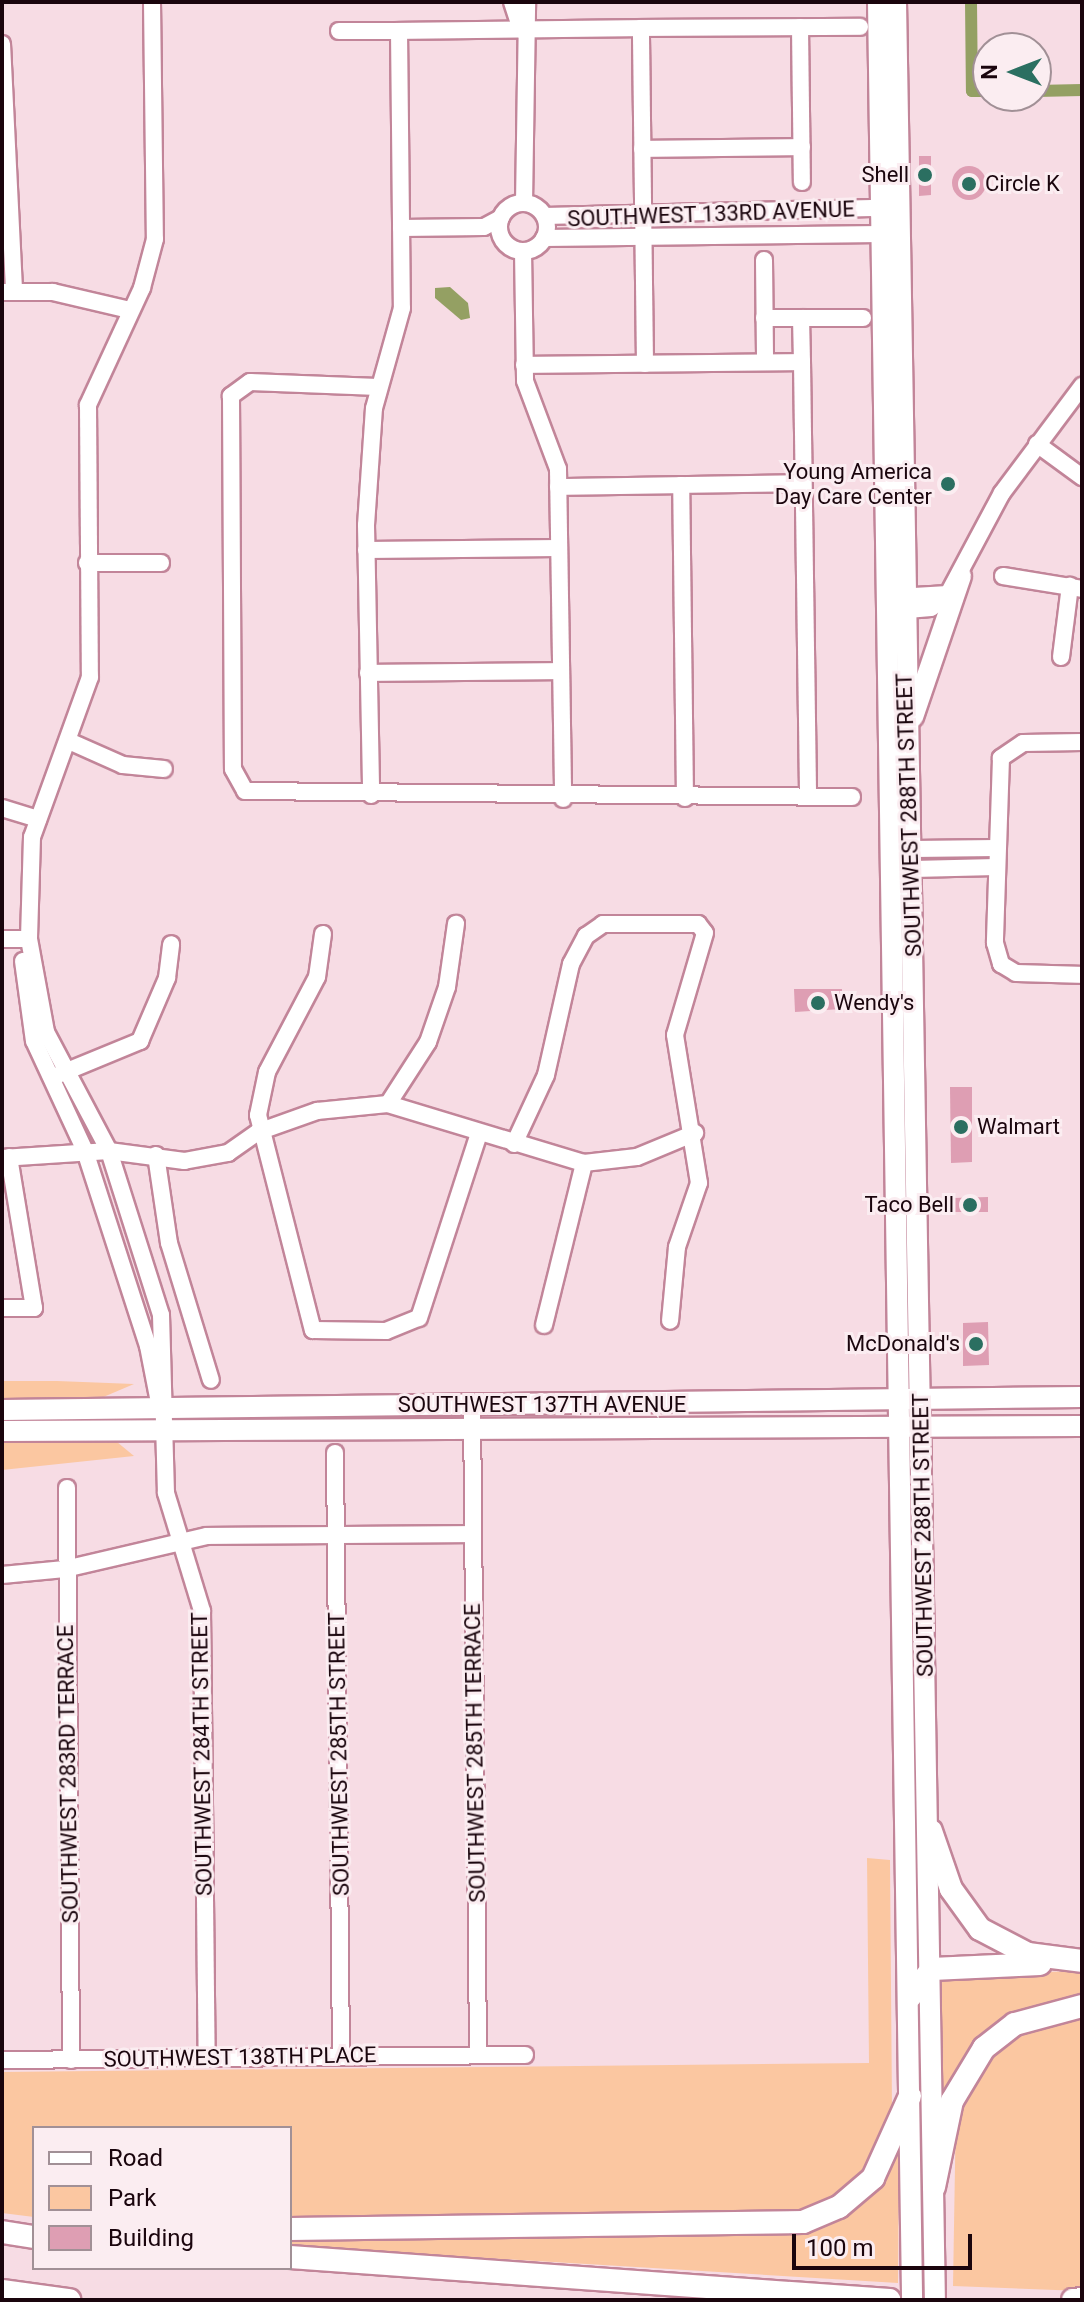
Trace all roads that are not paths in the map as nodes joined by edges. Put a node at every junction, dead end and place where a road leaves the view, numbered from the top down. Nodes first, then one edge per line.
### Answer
1 (152, 2) edge
2 (512, 2) edge
3 (527, 2) edge
4 (878, 2) edge
5 (896, 2) edge
6 (800, 27) junction
7 (860, 27) dead end
8 (641, 28) junction
9 (521, 30) junction
10 (339, 31) dead end
11 (399, 31) junction
12 (2, 44) edge
13 (802, 147) junction
14 (642, 149) junction
15 (802, 182) dead end
16 (524, 203) junction
17 (881, 208) junction
18 (734, 209) junction
19 (545, 216) junction
20 (501, 218) junction
21 (643, 225) junction
22 (484, 227) junction
23 (401, 228) junction
24 (890, 229) junction
25 (501, 236) junction
26 (733, 236) junction
27 (544, 238) junction
28 (523, 251) junction
29 (764, 260) dead end
30 (8, 292) edge
31 (130, 310) junction
32 (764, 318) junction
33 (801, 318) junction
34 (863, 318) dead end
35 (765, 362) junction
36 (802, 362) junction
37 (645, 364) junction
38 (524, 365) junction
39 (1082, 386) edge
40 (378, 387) junction
41 (1037, 444) junction
42 (1082, 477) edge
43 (803, 483) junction
44 (681, 485) junction
45 (558, 487) junction
46 (559, 548) junction
47 (366, 550) junction
48 (87, 563) junction
49 (161, 563) dead end
50 (961, 576) junction
51 (1003, 576) dead end
52 (1076, 587) edge
53 (894, 604) junction
54 (1061, 657) dead end
55 (561, 671) junction
56 (368, 673) junction
57 (907, 740) junction
58 (71, 742) junction
59 (1082, 742) edge
60 (164, 769) dead end
61 (371, 795) junction
62 (808, 797) junction
63 (852, 797) dead end
64 (685, 798) junction
65 (563, 799) junction
66 (2, 808) edge
67 (38, 819) junction
68 (996, 848) junction
69 (913, 859) junction
70 (996, 867) junction
71 (456, 924) dead end
72 (323, 934) dead end
73 (2, 939) edge
74 (29, 939) junction
75 (171, 944) dead end
76 (1082, 975) edge
77 (69, 1069) junction
78 (51, 1078) junction
79 (388, 1104) junction
80 (258, 1132) junction
81 (695, 1133) junction
82 (478, 1136) junction
83 (514, 1144) junction
84 (85, 1151) junction
85 (109, 1151) junction
86 (156, 1155) junction
87 (6, 1158) edge
88 (584, 1163) junction
89 (2, 1308) edge
90 (670, 1321) dead end
91 (544, 1325) dead end
92 (211, 1380) dead end
93 (1082, 1397) edge
94 (898, 1400) junction
95 (920, 1400) junction
96 (472, 1405) junction
97 (2, 1410) edge
98 (707, 1414) junction
99 (160, 1420) junction
100 (898, 1424) junction
101 (920, 1424) junction
102 (472, 1426) junction
103 (1082, 1426) edge
104 (2, 1431) edge
105 (335, 1453) dead end
106 (67, 1488) dead end
107 (473, 1534) junction
108 (336, 1537) junction
109 (177, 1541) junction
110 (65, 1569) junction
111 (2, 1575) edge
112 (931, 1831) junction
113 (1071, 1961) edge
114 (932, 1969) junction
115 (910, 1997) junction
116 (1082, 2006) edge
117 (478, 2054) junction
118 (525, 2055) dead end
119 (341, 2056) junction
120 (207, 2057) junction
121 (2, 2060) edge
122 (71, 2060) junction
123 (910, 2096) junction
124 (934, 2187) junction
125 (2, 2219) edge
126 (32, 2223) edge
127 (292, 2229) edge
128 (2, 2232) edge
129 (32, 2237) edge
130 (292, 2257) edge
131 (2, 2291) edge
132 (60, 2299) edge
133 (882, 2299) edge
134 (1082, 2299) edge
135 (912, 2300) edge
136 (935, 2300) edge
137 (1073, 2300) edge

1 - 31 street, SOUTHWEST 284TH STREET
2 - 9 street
3 - 9 street
4 - 17 main road, SOUTHWEST 288TH STREET
5 - 24 main road, SOUTHWEST 288TH STREET
6 - 7 street
6 - 8 street
6 - 13 street
8 - 9 street
8 - 14 street
9 - 11 street
9 - 16 street
10 - 11 street
11 - 23 street
12 - 30 street
13 - 14 street
13 - 15 street
14 - 21 street
16 - 19 street
16 - 20 street
17 - 18 street, SOUTHWEST 133RD AVENUE
17 - 24 main road, SOUTHWEST 288TH STREET
18 - 21 street, SOUTHWEST 133RD AVENUE
18 - 26 street
19 - 21 street, SOUTHWEST 133RD AVENUE
19 - 27 street
20 - 22 street
20 - 25 street
21 - 26 street, SOUTHWEST 133RD AVENUE
21 - 27 street, SOUTHWEST 133RD AVENUE
21 - 37 street
22 - 23 street
22 - 25 street
23 - 40 street
24 - 26 street, SOUTHWEST 133RD AVENUE
24 - 53 main road, SOUTHWEST 288TH STREET
25 - 28 street
27 - 28 street
28 - 38 street
29 - 32 street
30 - 31 street
31 - 48 street, SOUTHWEST 284TH STREET
32 - 33 street
32 - 35 street
33 - 34 street
33 - 36 street
35 - 36 street
35 - 37 street
36 - 43 street
37 - 38 street
38 - 45 street
39 - 41 street
40 - 47 street
40 - 61 street
41 - 42 street
41 - 50 street
43 - 44 street
43 - 62 street
44 - 45 street
44 - 64 street
45 - 46 street
46 - 47 street
46 - 55 street
47 - 56 street
48 - 49 street
48 - 58 street, SOUTHWEST 284TH STREET
50 - 53 street
50 - 57 main road
51 - 52 street
52 - 54 street
53 - 57 main road, SOUTHWEST 288TH STREET
53 - 94 main road, SOUTHWEST 288TH STREET
55 - 56 street
55 - 65 street
56 - 61 street
57 - 69 main road, SOUTHWEST 288TH STREET
58 - 60 street
58 - 67 street, SOUTHWEST 284TH STREET
59 - 68 street
61 - 65 street
62 - 63 street
62 - 64 street
64 - 65 street
66 - 67 street
67 - 74 street, SOUTHWEST 284TH STREET
68 - 69 street
68 - 70 street
69 - 70 street
69 - 95 main road, SOUTHWEST 288TH STREET
70 - 76 street
71 - 79 street
72 - 80 street
73 - 74 street
74 - 77 street, SOUTHWEST 284TH STREET
74 - 78 street, SOUTHWEST 284TH STREET
75 - 77 street
77 - 78 street
77 - 85 street, SOUTHWEST 284TH STREET
78 - 84 street, SOUTHWEST 284TH STREET
79 - 80 street
79 - 82 street
80 - 82 street
80 - 86 street
81 - 83 street
81 - 88 street
81 - 90 street
82 - 83 street
83 - 88 street
84 - 85 street
84 - 87 street
84 - 99 street, SOUTHWEST 284TH STREET
85 - 86 street
85 - 99 street, SOUTHWEST 284TH STREET
86 - 92 street
87 - 89 street
88 - 91 street
93 - 95 main road, SOUTHWEST 137TH AVENUE
94 - 95 main road, SOUTHWEST 137TH AVENUE
94 - 98 main road, SOUTHWEST 137TH AVENUE
94 - 100 main road, SOUTHWEST 288TH STREET
95 - 101 main road, SOUTHWEST 288TH STREET
96 - 98 main road, SOUTHWEST 137TH AVENUE
96 - 99 main road, SOUTHWEST 137TH AVENUE
96 - 102 street, SOUTHWEST 285TH TERRACE
97 - 99 main road, SOUTHWEST 137TH AVENUE
98 - 100 main road, SOUTHWEST 137TH AVENUE
98 - 102 main road, SOUTHWEST 137TH AVENUE
99 - 102 main road, SOUTHWEST 137TH AVENUE
99 - 104 main road, SOUTHWEST 137TH AVENUE
99 - 109 street, SOUTHWEST 284TH STREET
100 - 101 main road, SOUTHWEST 137TH AVENUE
100 - 115 main road, SOUTHWEST 288TH STREET
101 - 103 main road, SOUTHWEST 137TH AVENUE
101 - 112 main road, SOUTHWEST 288TH STREET
102 - 107 street, SOUTHWEST 285TH TERRACE
105 - 108 street, SOUTHWEST 285TH STREET
106 - 110 street, SOUTHWEST 283RD TERRACE
107 - 108 street
107 - 117 street, SOUTHWEST 285TH TERRACE
108 - 109 street
108 - 119 street, SOUTHWEST 285TH STREET
109 - 110 street
109 - 120 street, SOUTHWEST 284TH STREET
110 - 111 street
110 - 122 street, SOUTHWEST 283RD TERRACE
112 - 113 highway
112 - 114 main road, SOUTHWEST 288TH STREET
113 - 114 highway
114 - 115 highway
114 - 124 main road, SOUTHWEST 288TH STREET
115 - 123 main road, SOUTHWEST 288TH STREET
116 - 124 highway
117 - 118 street
117 - 119 street, SOUTHWEST 138TH PLACE
119 - 120 street, SOUTHWEST 138TH PLACE
120 - 122 street, SOUTHWEST 138TH PLACE
121 - 122 street, SOUTHWEST 138TH PLACE
123 - 127 highway
123 - 135 main road, SOUTHWEST 288TH STREET
124 - 136 main road, SOUTHWEST 288TH STREET
125 - 126 highway
128 - 129 highway
130 - 133 highway
131 - 132 highway
134 - 137 highway

